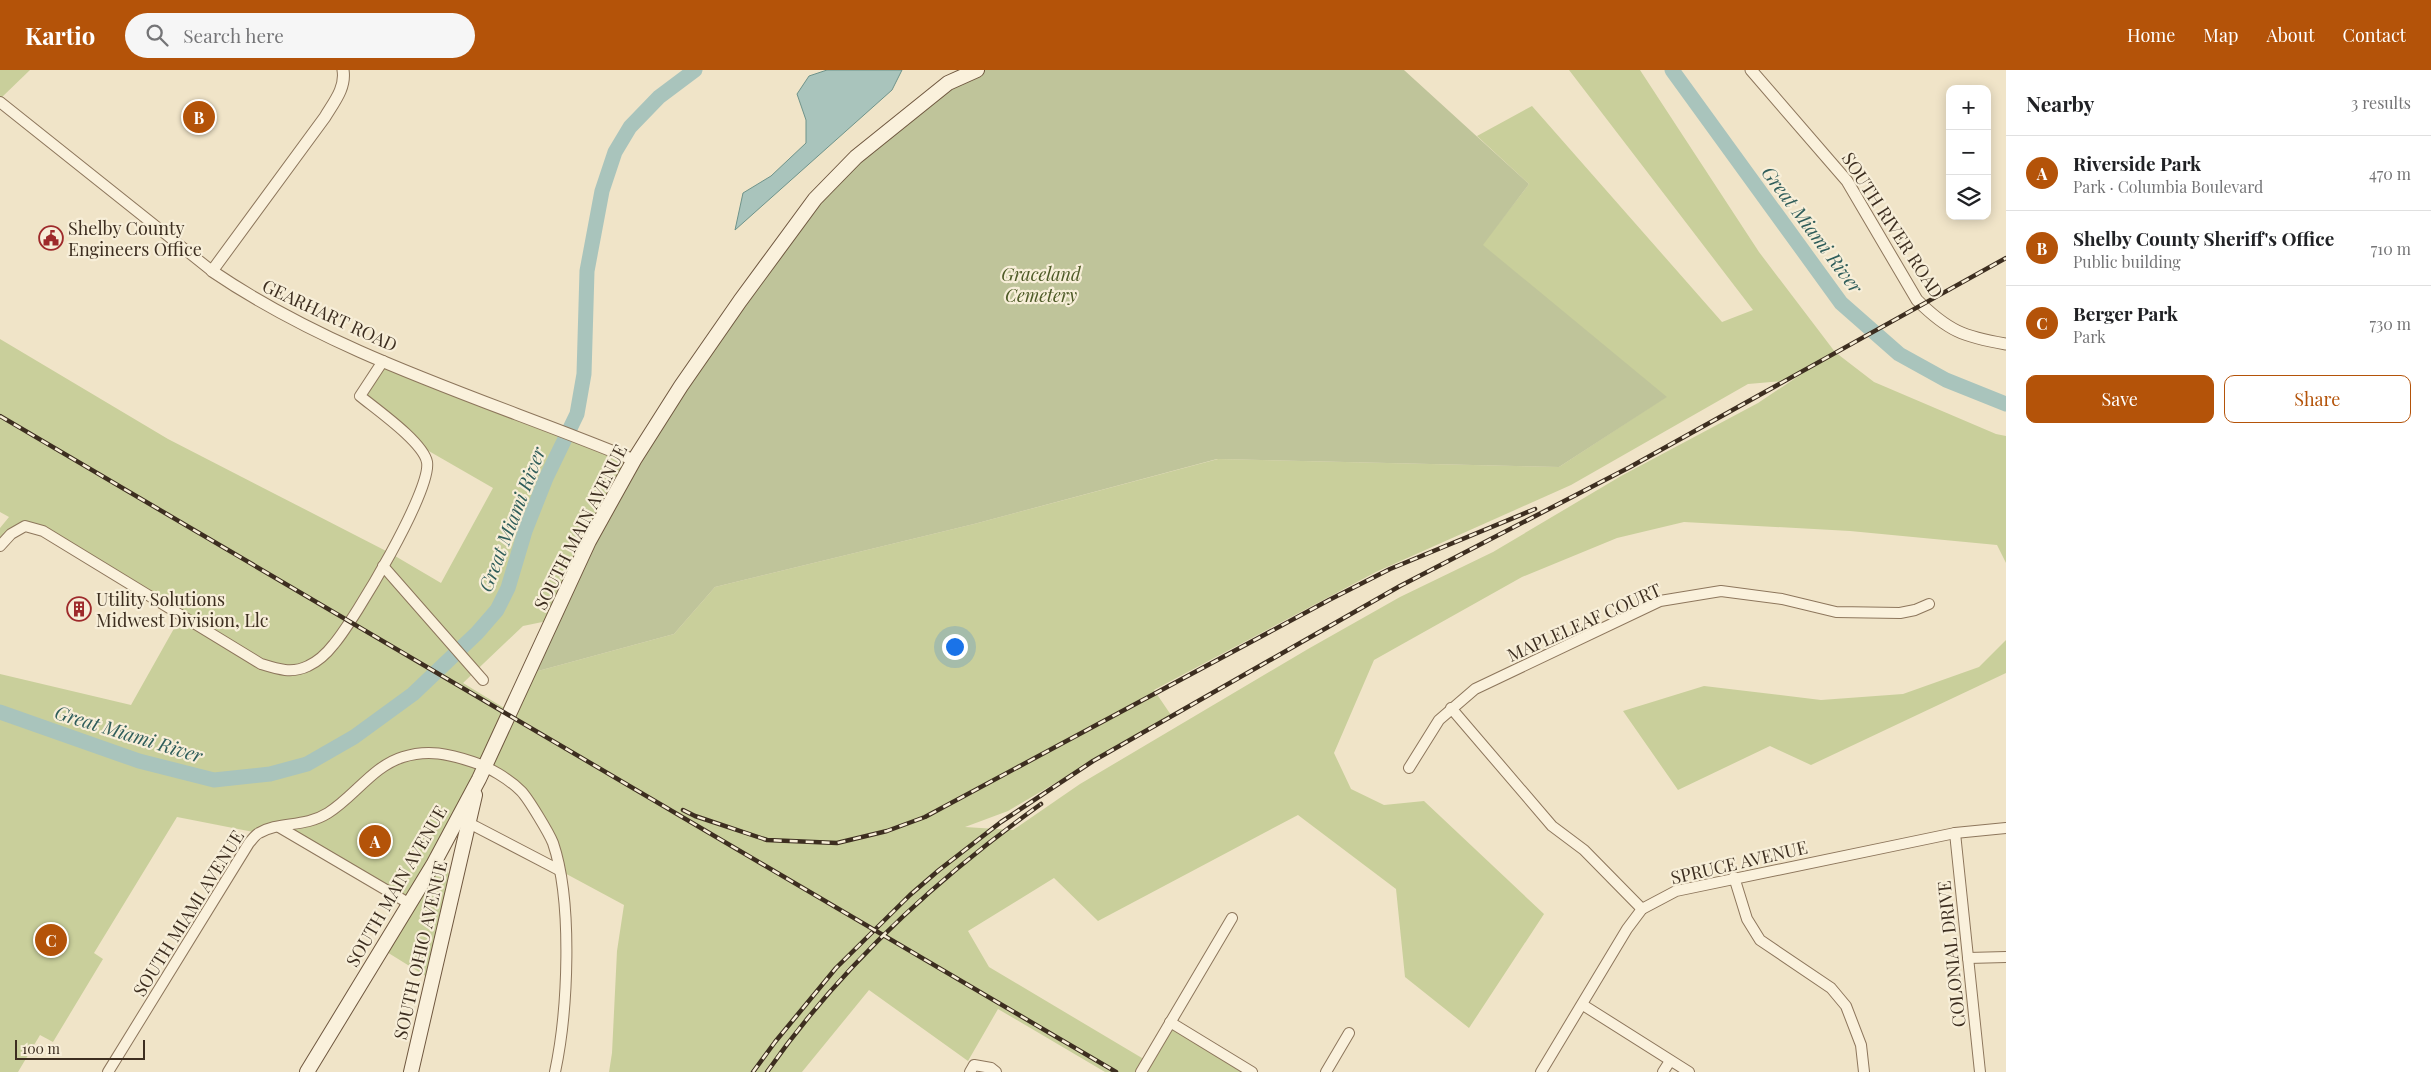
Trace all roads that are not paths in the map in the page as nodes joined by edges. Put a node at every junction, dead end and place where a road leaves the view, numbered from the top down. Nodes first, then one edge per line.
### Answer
1 (343, 70) edge
2 (977, 70) edge
3 (1751, 70) edge
4 (0, 102) edge
5 (212, 271) junction
6 (2006, 344) edge
7 (383, 361) junction
8 (634, 460) junction
9 (0, 546) edge
10 (384, 566) junction
11 (1929, 604) dead end
12 (483, 680) dead end
13 (1451, 708) junction
14 (1409, 768) dead end
15 (482, 772) junction
16 (464, 821) junction
17 (279, 826) junction
18 (2006, 828) edge
19 (1955, 833) junction
20 (559, 870) junction
21 (1734, 877) junction
22 (410, 904) junction
23 (1642, 909) junction
24 (1232, 918) dead end
25 (2006, 957) edge
26 (1968, 958) junction
27 (1583, 1005) junction
28 (1170, 1022) junction
29 (1348, 1033) dead end
30 (1670, 1060) junction
31 (972, 1068) edge
32 (1142, 1070) edge
33 (108, 1072) edge
34 (307, 1072) edge
35 (411, 1072) edge
36 (555, 1072) edge
37 (996, 1072) edge
38 (1252, 1072) edge
39 (1326, 1072) edge
40 (1541, 1072) edge
41 (1663, 1072) edge
42 (1689, 1072) edge
43 (1864, 1072) edge
44 (1980, 1072) edge

1 - 5 street
2 - 8 main road, SOUTH MAIN AVENUE
3 - 6 street, SOUTH RIVER ROAD
4 - 5 street, GEARHART ROAD
5 - 7 street, GEARHART ROAD
7 - 8 street, GEARHART ROAD
7 - 10 street
8 - 15 main road, SOUTH MAIN AVENUE
9 - 10 street
10 - 12 street
11 - 13 street, MAPLELEAF COURT
13 - 14 street, MAPLELEAF COURT
13 - 23 street
15 - 16 main road, SOUTH MAIN AVENUE
15 - 17 street, SOUTH MIAMI AVENUE
15 - 20 street, SOUTH MIAMI AVENUE
16 - 20 street
16 - 22 main road, SOUTH MAIN AVENUE
16 - 35 main road, SOUTH OHIO AVENUE
17 - 22 street
17 - 33 street, SOUTH MIAMI AVENUE
18 - 19 street, SPRUCE AVENUE
19 - 21 street, SPRUCE AVENUE
19 - 26 street, COLONIAL DRIVE
20 - 36 street, SOUTH MIAMI AVENUE
21 - 23 street, SPRUCE AVENUE
21 - 43 street
22 - 34 main road, SOUTH MAIN AVENUE
23 - 27 street, SPRUCE AVENUE
24 - 28 street
25 - 26 street
26 - 44 street, COLONIAL DRIVE
27 - 30 street
27 - 40 street, SPRUCE AVENUE
28 - 32 street
28 - 38 street
29 - 39 street
30 - 41 street
30 - 42 street
31 - 37 street

